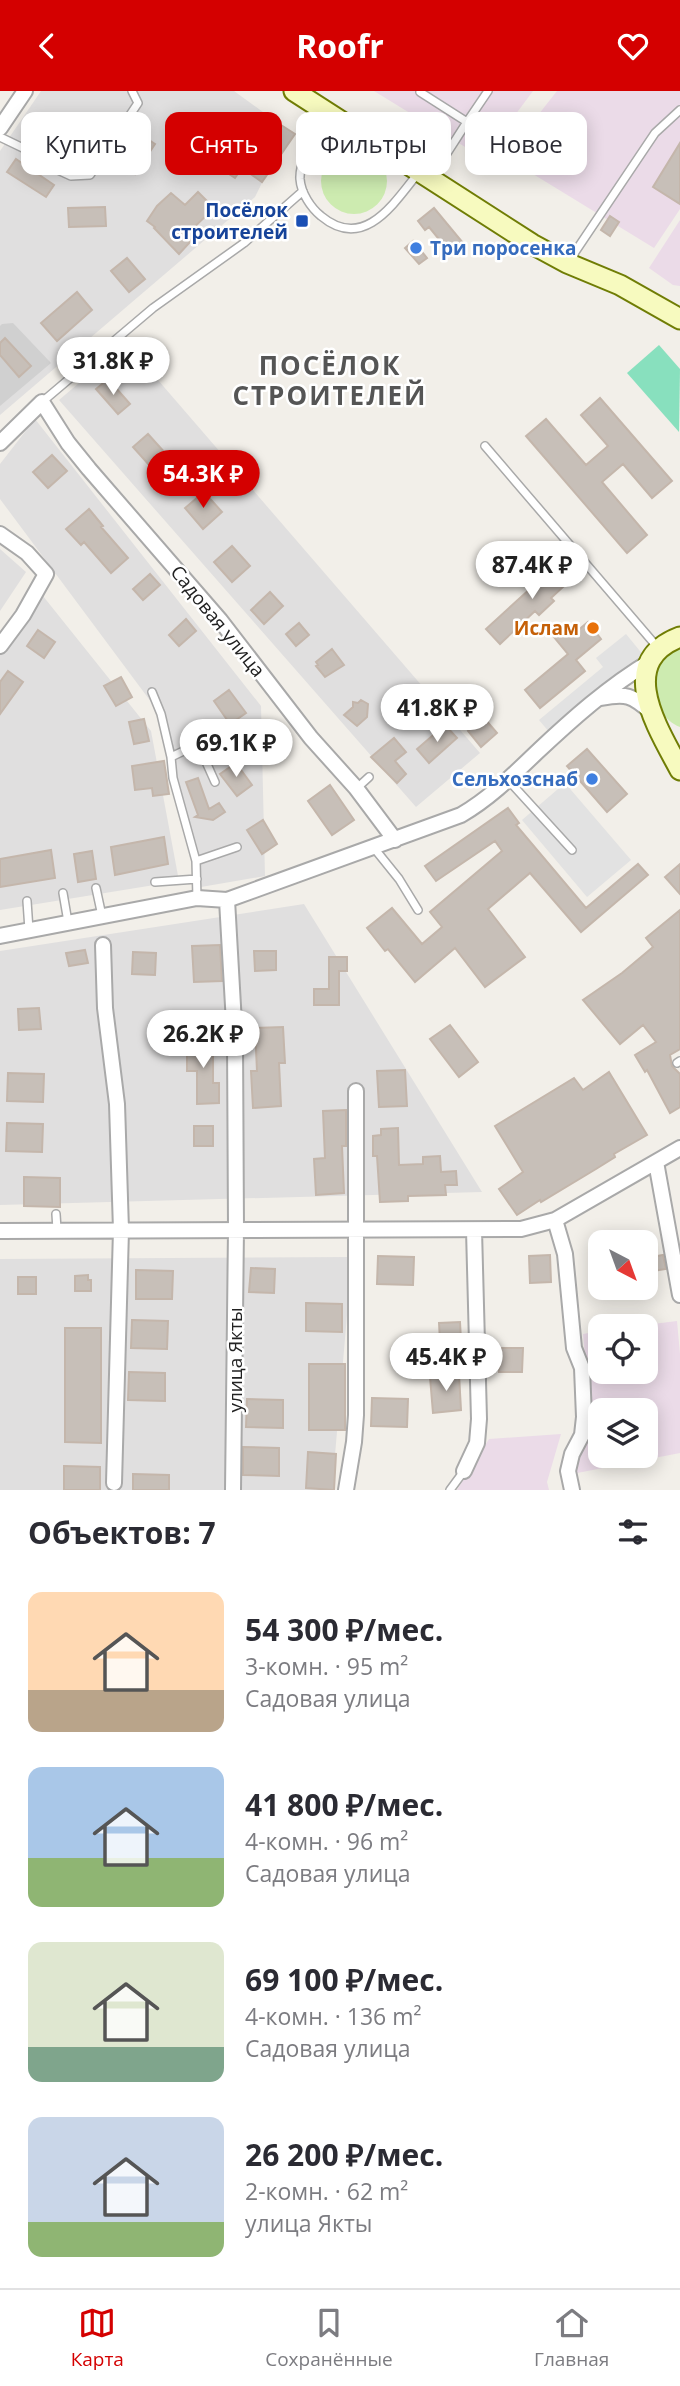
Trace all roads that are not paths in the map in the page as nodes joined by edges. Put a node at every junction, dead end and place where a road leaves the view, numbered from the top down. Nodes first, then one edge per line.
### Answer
1 (25, 91) edge
2 (132, 91) edge
3 (294, 91) edge
4 (488, 91) edge
5 (420, 92) edge
6 (320, 105) junction
7 (680, 110) edge
8 (330, 112) edge
9 (474, 112) edge
10 (465, 121) edge
11 (465, 125) edge
12 (0, 128) edge
13 (0, 137) edge
14 (451, 142) edge
15 (425, 175) joint
16 (303, 191) junction
17 (567, 263) junction
18 (680, 319) edge
19 (42, 402) junction
20 (0, 443) edge
21 (485, 446) dead end
22 (0, 534) edge
23 (679, 636) edge
24 (0, 646) edge
25 (655, 655) junction
26 (152, 692) dead end
27 (600, 698) junction
28 (653, 715) junction
29 (214, 726) dead end
30 (680, 736) edge
31 (198, 744) junction
32 (171, 757) junction
33 (680, 770) edge
34 (369, 777) dead end
35 (509, 781) junction
36 (215, 782) dead end
37 (356, 789) junction
38 (395, 840) junction
39 (237, 847) dead end
40 (374, 848) junction
41 (572, 850) dead end
42 (196, 861) junction
43 (197, 880) junction
44 (155, 882) dead end
45 (96, 888) dead end
46 (63, 893) dead end
47 (197, 898) junction
48 (227, 900) junction
49 (27, 901) dead end
50 (418, 910) dead end
51 (102, 916) junction
52 (68, 923) junction
53 (29, 930) junction
54 (0, 936) edge
55 (103, 944) dead end
56 (356, 1091) dead end
57 (680, 1148) edge
58 (656, 1162) junction
59 (56, 1214) dead end
60 (555, 1220) junction
61 (236, 1229) junction
62 (57, 1230) junction
63 (121, 1230) junction
64 (356, 1230) junction
65 (474, 1230) junction
66 (0, 1231) edge
67 (680, 1294) edge
68 (582, 1368) junction
69 (588, 1370) edge
70 (464, 1471) joint
71 (114, 1483) dead end
72 (233, 1490) edge
73 (346, 1490) edge
74 (450, 1490) edge
75 (572, 1490) edge

1 - 12 street
2 - 13 lane
3 - 6 street
4 - 9 lane
5 - 10 lane
6 - 8 street
6 - 16 lane
7 - 17 lane
11 - 14 lane
15 - 16 lane
15 - 17 street
16 - 19 lane
17 - 18 street
19 - 20 street
19 - 37 street, Садовая улица
21 - 25 lane
22 - 24 street
23 - 25 street
25 - 27 street
25 - 28 street
26 - 32 lane
27 - 28 street
27 - 35 street
28 - 30 street
28 - 33 street
29 - 31 lane
31 - 32 lane
31 - 36 lane
32 - 42 lane
34 - 37 lane
35 - 38 street
35 - 41 lane
37 - 38 street, Садовая улица
38 - 40 street
39 - 42 lane
40 - 48 street
40 - 50 lane
42 - 43 lane
43 - 44 lane
43 - 47 lane
45 - 51 lane
46 - 52 lane
47 - 48 street
47 - 51 street
48 - 61 street, улица Якты
49 - 53 lane
51 - 52 street
52 - 53 street
53 - 54 street
55 - 63 street
56 - 64 street
57 - 58 street
58 - 60 street
58 - 67 street
59 - 62 lane
60 - 65 street
60 - 68 street
61 - 63 street
61 - 64 street
61 - 72 street, улица Якты
62 - 63 street
62 - 66 street
63 - 71 street
64 - 65 street
64 - 73 street
65 - 70 street
68 - 69 lane
68 - 75 street
70 - 74 lane

